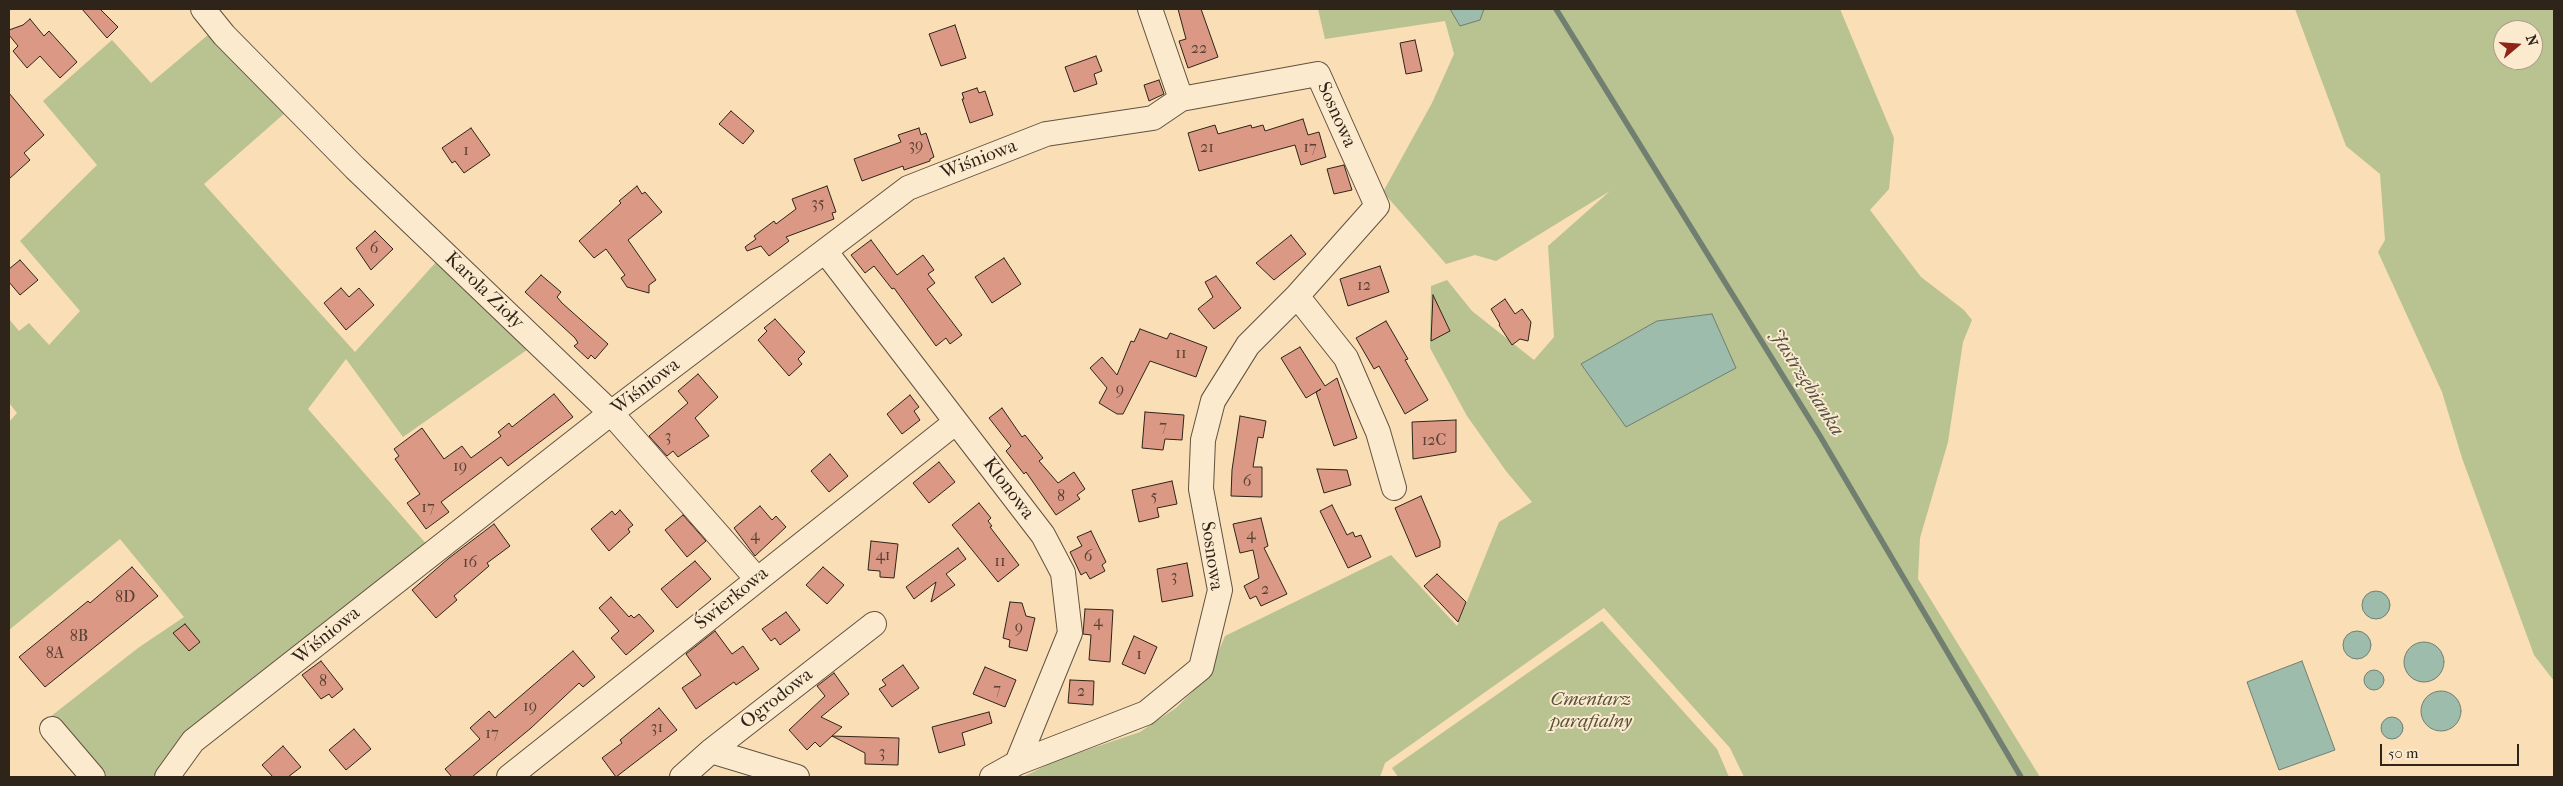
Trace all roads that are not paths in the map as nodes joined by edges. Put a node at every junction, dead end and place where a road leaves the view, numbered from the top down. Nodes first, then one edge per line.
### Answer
1 (204, 9) edge
2 (1150, 9) edge
3 (1181, 98) junction
4 (825, 251) junction
5 (1296, 296) junction
6 (611, 413) junction
7 (956, 422) junction
8 (1394, 488) dead end
9 (757, 579) junction
10 (874, 624) dead end
11 (52, 729) dead end
12 (711, 751) junction
13 (1017, 763) junction
14 (93, 777) edge
15 (167, 777) edge
16 (509, 777) edge
17 (682, 777) edge
18 (796, 777) edge
19 (992, 777) edge

1 - 6 street, Karola Zioły
2 - 3 street
3 - 4 street, Wiśniowa
3 - 5 street, Sosnowa
4 - 6 street, Wiśniowa
4 - 7 street, Klonowa
5 - 8 street
5 - 13 street, Sosnowa
6 - 9 street, Karola Zioły
6 - 15 street, Wiśniowa
7 - 9 street, Świerkowa
7 - 13 street, Klonowa
9 - 16 street, Świerkowa
10 - 12 street, Ogrodowa
11 - 14 street
12 - 17 street, Ogrodowa
12 - 18 street
13 - 19 street, Sosnowa

